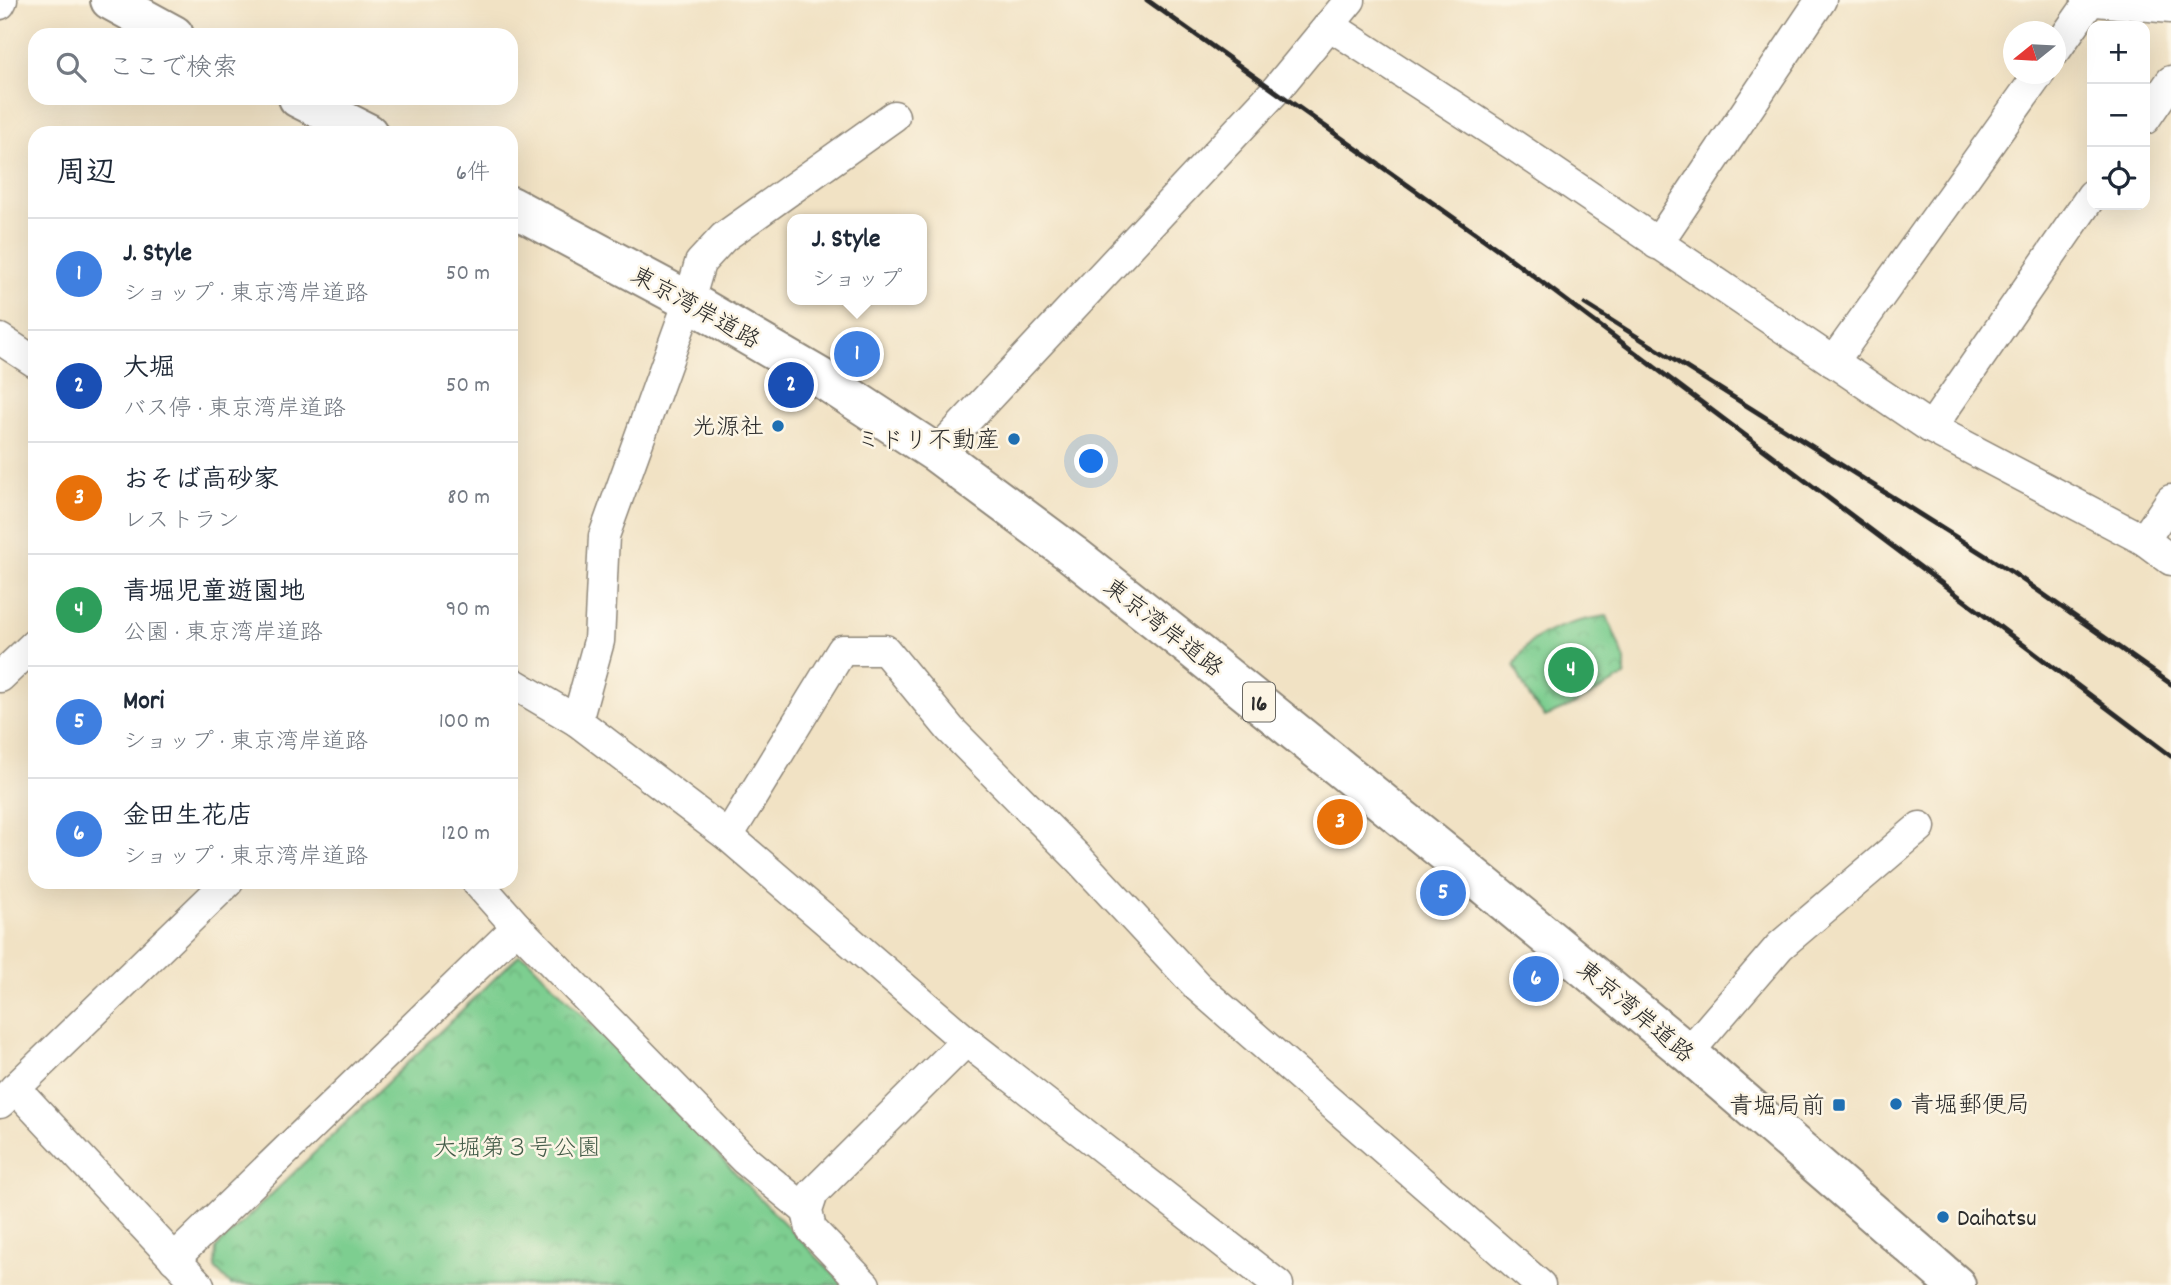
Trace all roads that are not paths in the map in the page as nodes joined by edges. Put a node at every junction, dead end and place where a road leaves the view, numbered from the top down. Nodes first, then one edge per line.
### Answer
1 (110, 0) edge
2 (1350, 0) edge
3 (1821, 0) edge
4 (2085, 0) edge
5 (2091, 1) edge
6 (2171, 8) edge
7 (1329, 25) junction
8 (161, 28) edge
9 (2066, 36) edge
10 (2171, 81) edge
11 (2032, 84) edge
12 (312, 105) edge
13 (2150, 112) edge
14 (894, 116) dead end
15 (355, 126) edge
16 (2087, 202) edge
17 (518, 210) edge
18 (1657, 244) junction
19 (689, 301) junction
20 (0, 339) edge
21 (28, 357) edge
22 (1833, 362) junction
23 (1931, 428) junction
24 (936, 453) junction
25 (2171, 500) edge
26 (2144, 540) junction
27 (2171, 560) edge
28 (28, 651) edge
29 (0, 677) edge
30 (518, 686) edge
31 (577, 721) junction
32 (1920, 827) dead end
33 (728, 836) junction
34 (221, 889) edge
35 (483, 889) edge
36 (517, 927) junction
37 (967, 1041) junction
38 (1688, 1053) junction
39 (7, 1096) edge
40 (807, 1210) junction
41 (174, 1258) junction
42 (199, 1285) edge
43 (865, 1285) edge
44 (1278, 1285) edge
45 (1540, 1285) edge
46 (1956, 1285) edge

1 - 8 highway
2 - 7 street
3 - 18 street
4 - 5 street
5 - 6 street
5 - 9 street
7 - 18 street
7 - 24 street
10 - 13 street
11 - 22 street
12 - 15 highway
14 - 19 street
16 - 23 street
17 - 19 highway, 東京湾岸道路 / 16
18 - 22 street
19 - 24 highway, 東京湾岸道路 / 16
19 - 31 street
20 - 21 street
22 - 23 street
23 - 26 street
24 - 38 highway, 東京湾岸道路 / 16
25 - 26 street
26 - 27 street
28 - 29 street
30 - 31 street
31 - 33 street
32 - 38 street
33 - 37 street
33 - 45 street
34 - 39 street
35 - 36 street
36 - 40 street
36 - 41 street
37 - 40 street
37 - 44 street
38 - 46 highway, 東京湾岸道路 / 16
39 - 41 street
40 - 43 street
41 - 42 street

